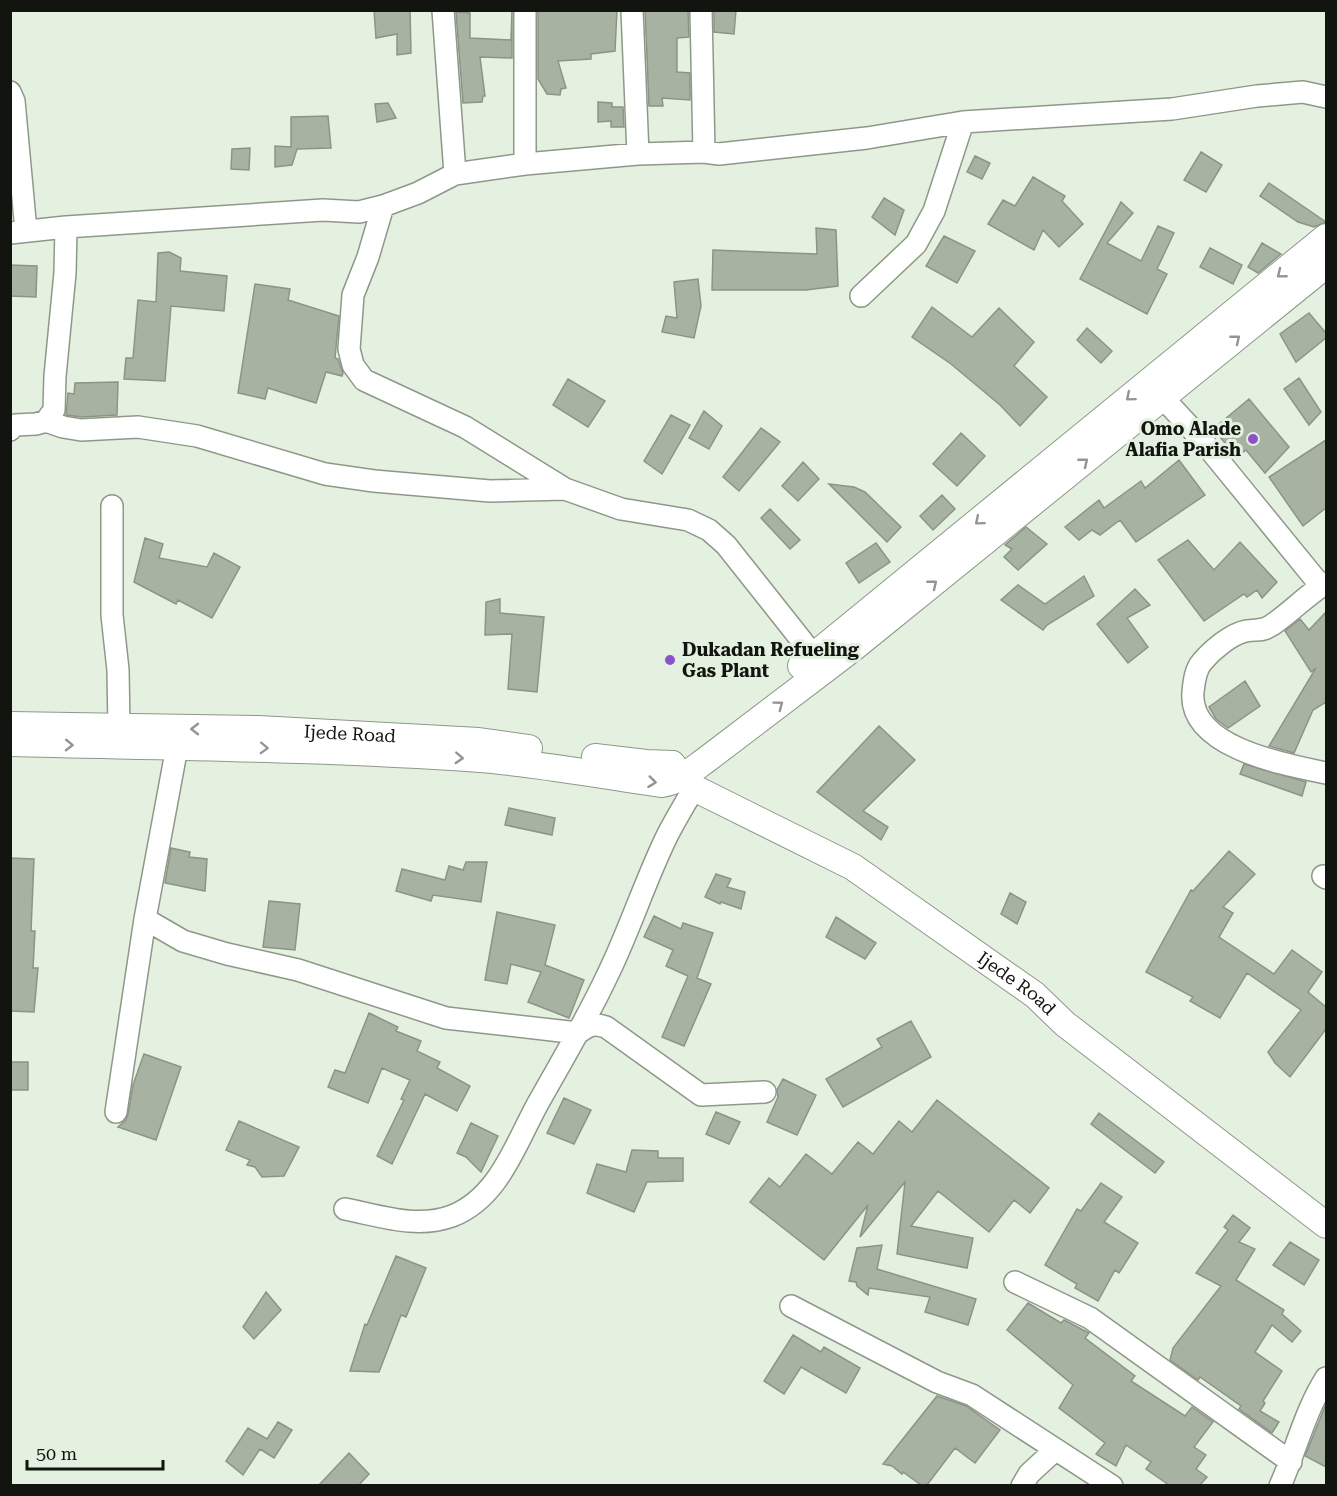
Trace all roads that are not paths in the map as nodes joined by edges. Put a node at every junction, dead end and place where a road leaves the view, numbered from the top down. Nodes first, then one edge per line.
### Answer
1 (443, 10) edge
2 (525, 10) edge
3 (632, 10) edge
4 (701, 10) edge
5 (10, 92) edge
6 (1326, 97) edge
7 (963, 122) junction
8 (704, 152) junction
9 (638, 154) junction
10 (525, 164) junction
11 (455, 174) junction
12 (383, 206) junction
13 (66, 227) junction
14 (18, 232) edge
15 (1326, 237) edge
16 (1326, 265) edge
17 (861, 296) dead end
18 (1162, 398) junction
19 (46, 420) junction
20 (10, 430) edge
21 (564, 489) junction
22 (112, 506) dead end
23 (1324, 585) edge
24 (814, 656) junction
25 (10, 725) edge
26 (120, 737) junction
27 (10, 743) edge
28 (177, 747) junction
29 (1326, 773) edge
30 (683, 776) junction
31 (145, 919) junction
32 (578, 1033) junction
33 (765, 1092) dead end
34 (116, 1112) dead end
35 (345, 1209) dead end
36 (1326, 1225) edge
37 (1015, 1282) dead end
38 (791, 1306) dead end
39 (1326, 1378) edge
40 (1055, 1450) junction
41 (1291, 1462) junction
42 (1022, 1485) edge
43 (1112, 1485) edge
44 (1280, 1485) edge

1 - 11 street
2 - 10 street
3 - 9 street
4 - 8 street
5 - 14 street
6 - 7 street
7 - 8 street
7 - 17 street
8 - 9 street
9 - 10 street
10 - 11 street
11 - 12 street
12 - 13 street
12 - 21 street
13 - 14 street
13 - 19 street
15 -> 24 main road
18 -> 16 main road
18 - 23 street
30 -> 18 main road
19 - 20 street
19 - 21 street
21 - 24 street
22 - 26 street
23 - 29 street
24 - 30 main road
25 - 26 main road, Ijede Road
27 -> 26 main road, Ijede Road
26 - 28 main road, Ijede Road
30 -> 26 main road, Ijede Road
28 -> 30 main road, Ijede Road
28 - 31 street
30 - 32 street
30 - 36 main road, Ijede Road
31 - 32 street
31 - 34 street
32 - 33 street
32 - 35 street
37 - 41 street
38 - 40 street
39 - 41 street
40 - 42 street
40 - 43 street
41 - 44 street

